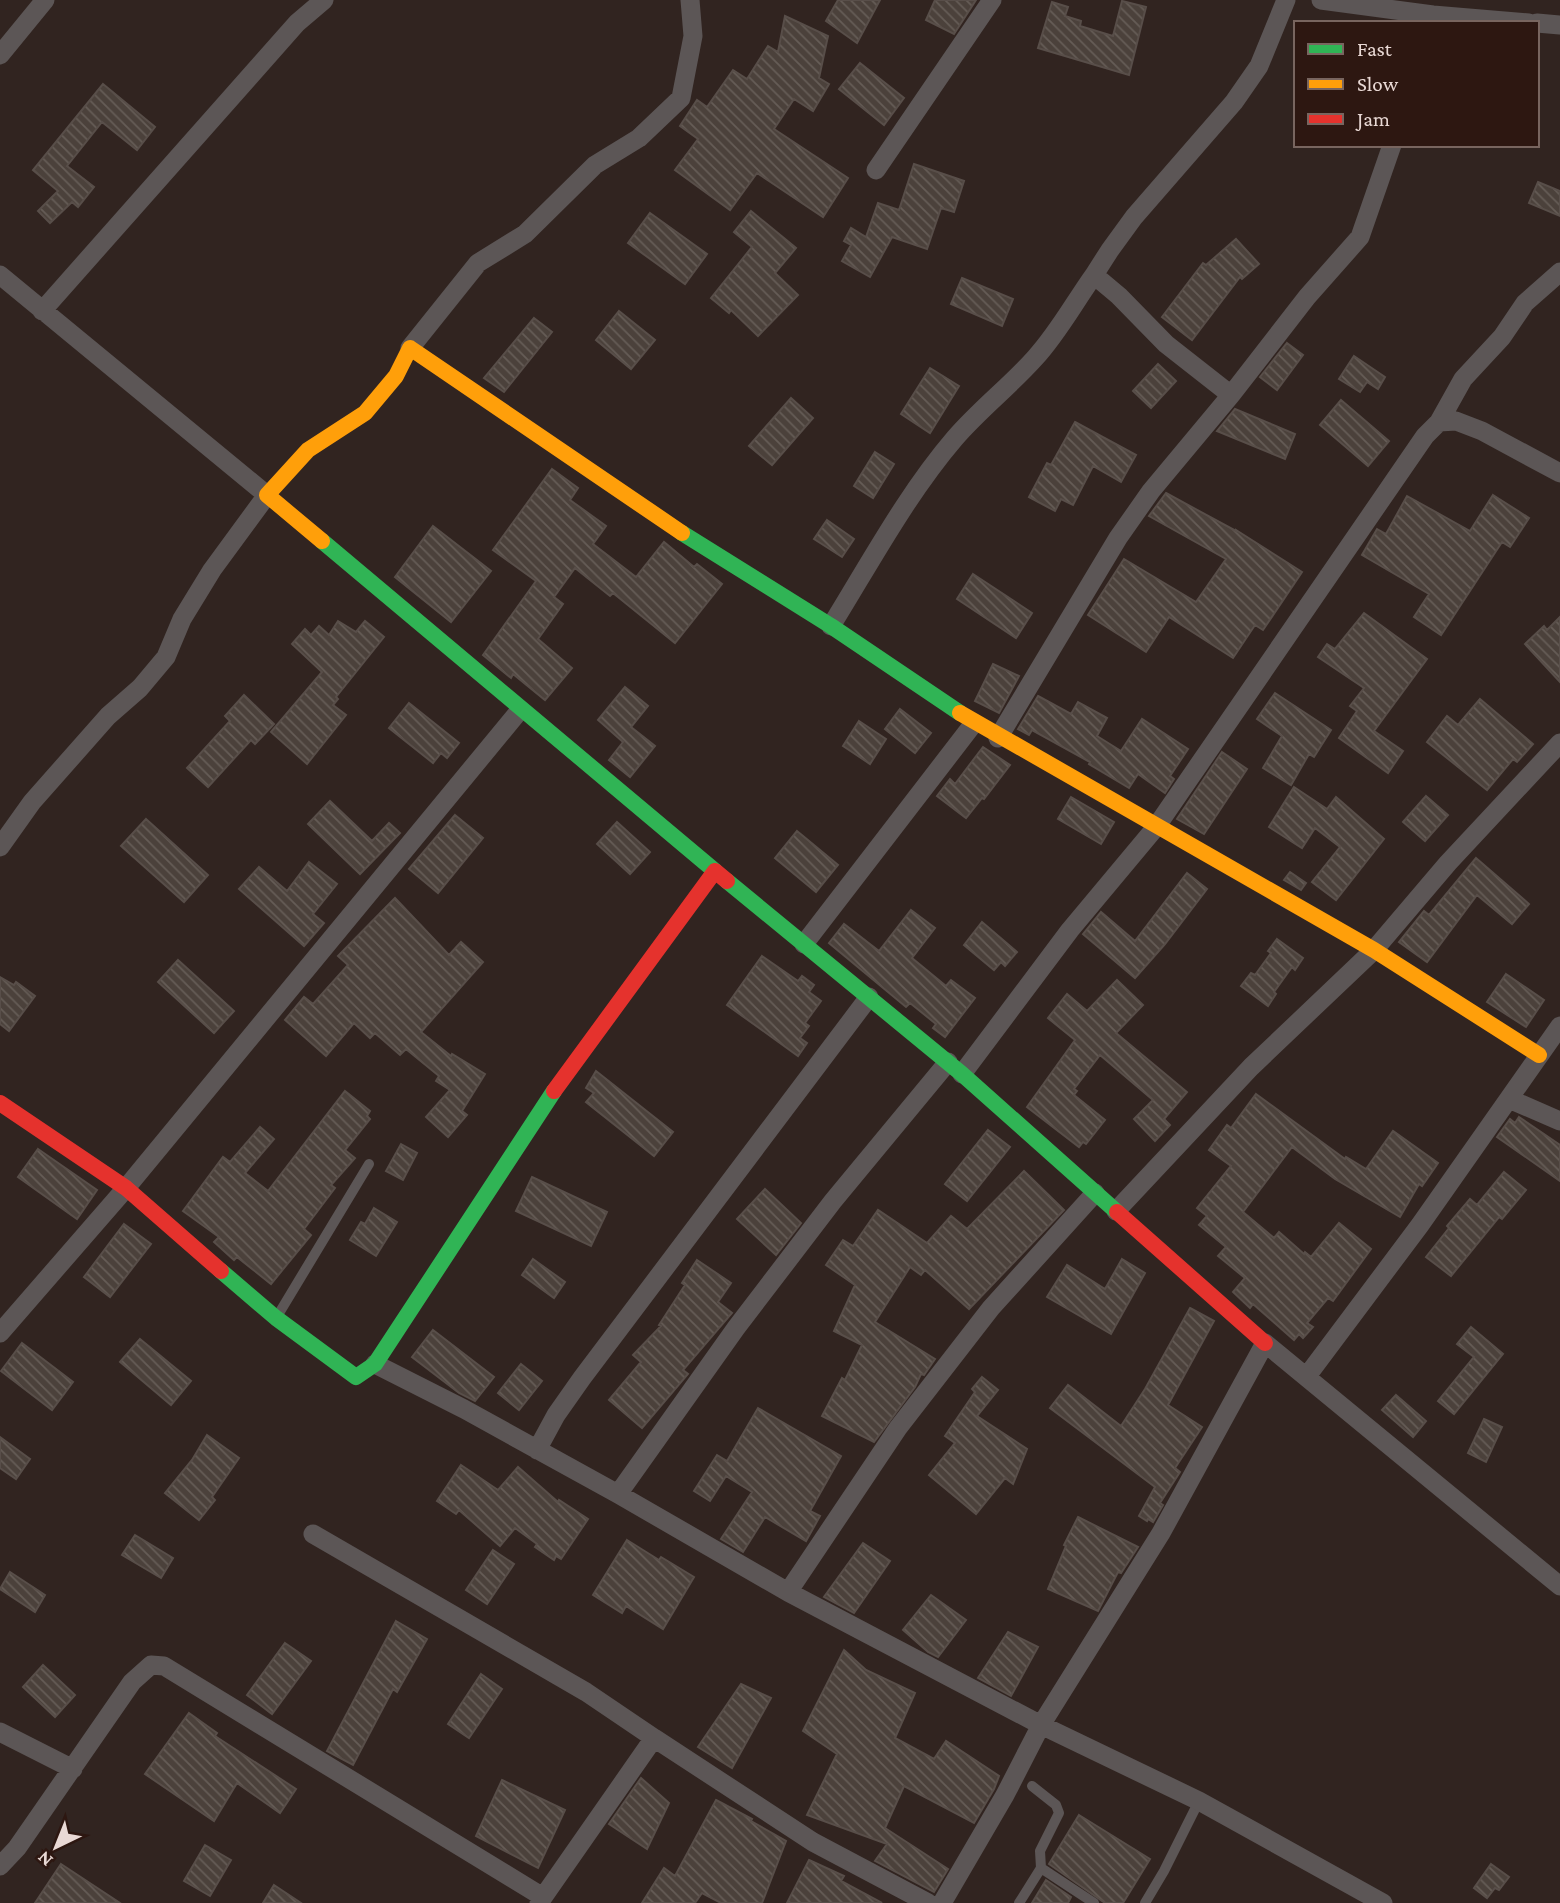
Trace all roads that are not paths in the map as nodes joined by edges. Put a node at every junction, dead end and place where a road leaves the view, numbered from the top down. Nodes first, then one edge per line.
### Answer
1 (45, 0) edge
2 (324, 0) edge
3 (690, 0) edge
4 (992, 0) edge
5 (1286, 0) edge
6 (1325, 0) edge
7 (1432, 19) edge
8 (1480, 21) edge
9 (1539, 23) edge
10 (1560, 25) edge
11 (0, 55) edge
12 (1391, 147) edge
13 (876, 170) dead end
14 (1560, 272) edge
15 (0, 275) edge
16 (1094, 275) junction
17 (42, 311) junction
18 (410, 348) junction
19 (1231, 395) junction
20 (1439, 422) junction
21 (1560, 473) edge
22 (267, 495) junction
23 (831, 626) junction
24 (520, 710) junction
25 (974, 723) junction
26 (998, 738) junction
27 (1560, 743) edge
28 (1156, 827) junction
29 (0, 848) edge
30 (715, 871) junction
31 (804, 944) junction
32 (1374, 950) junction
33 (869, 997) junction
34 (1560, 1026) edge
35 (1539, 1055) junction
36 (955, 1068) junction
37 (1509, 1099) junction
38 (0, 1103) edge
39 (1560, 1121) edge
40 (369, 1164) dead end
41 (125, 1188) junction
42 (1095, 1193) junction
43 (1116, 1211) junction
44 (276, 1318) junction
45 (0, 1333) edge
46 (1265, 1343) junction
47 (375, 1364) junction
48 (1307, 1376) junction
49 (537, 1450) junction
50 (618, 1494) junction
51 (313, 1534) dead end
52 (1560, 1586) edge
53 (788, 1592) junction
54 (1041, 1725) junction
55 (0, 1732) edge
56 (654, 1738) junction
57 (73, 1769) junction
58 (1032, 1786) dead end
59 (1199, 1801) junction
60 (0, 1866) edge
61 (1041, 1868) junction
62 (541, 1900) edge
63 (928, 1903) edge
64 (942, 1903) edge
65 (1019, 1903) edge
66 (1094, 1903) edge
67 (1145, 1903) edge
68 (1383, 1903) edge

1 - 11 street
2 - 17 street
3 - 18 street
4 - 13 street
5 - 16 street
6 - 7 street
7 - 8 street
9 - 10 street
12 - 19 street
14 - 20 street
15 - 17 street
16 - 19 street
16 - 23 street
17 - 22 street
18 - 22 street
18 - 23 street
19 - 26 street
20 - 21 street
20 - 28 street
22 - 24 street
22 - 29 street
23 - 25 street
24 - 30 street
24 - 41 street
25 - 26 street
25 - 31 street
26 - 28 street
27 - 32 street
28 - 32 street
28 - 36 street
30 - 31 street
30 - 47 street
31 - 33 street
32 - 35 street
32 - 43 street
33 - 36 street
33 - 49 street
34 - 35 street
35 - 37 street
36 - 42 street
36 - 50 street
37 - 39 street
37 - 48 street
38 - 41 street
40 - 44 lane
41 - 44 street
41 - 45 street
42 - 43 street
42 - 53 street
43 - 46 street
44 - 47 street
46 - 48 street
46 - 54 street
47 - 49 street
48 - 52 street
49 - 50 street
50 - 53 street
51 - 56 street
53 - 54 street
54 - 59 street
54 - 64 street
55 - 57 street
56 - 62 street
56 - 63 street
57 - 60 street
57 - 62 street
58 - 61 lane
59 - 67 lane
59 - 68 street
61 - 65 lane
61 - 66 lane

